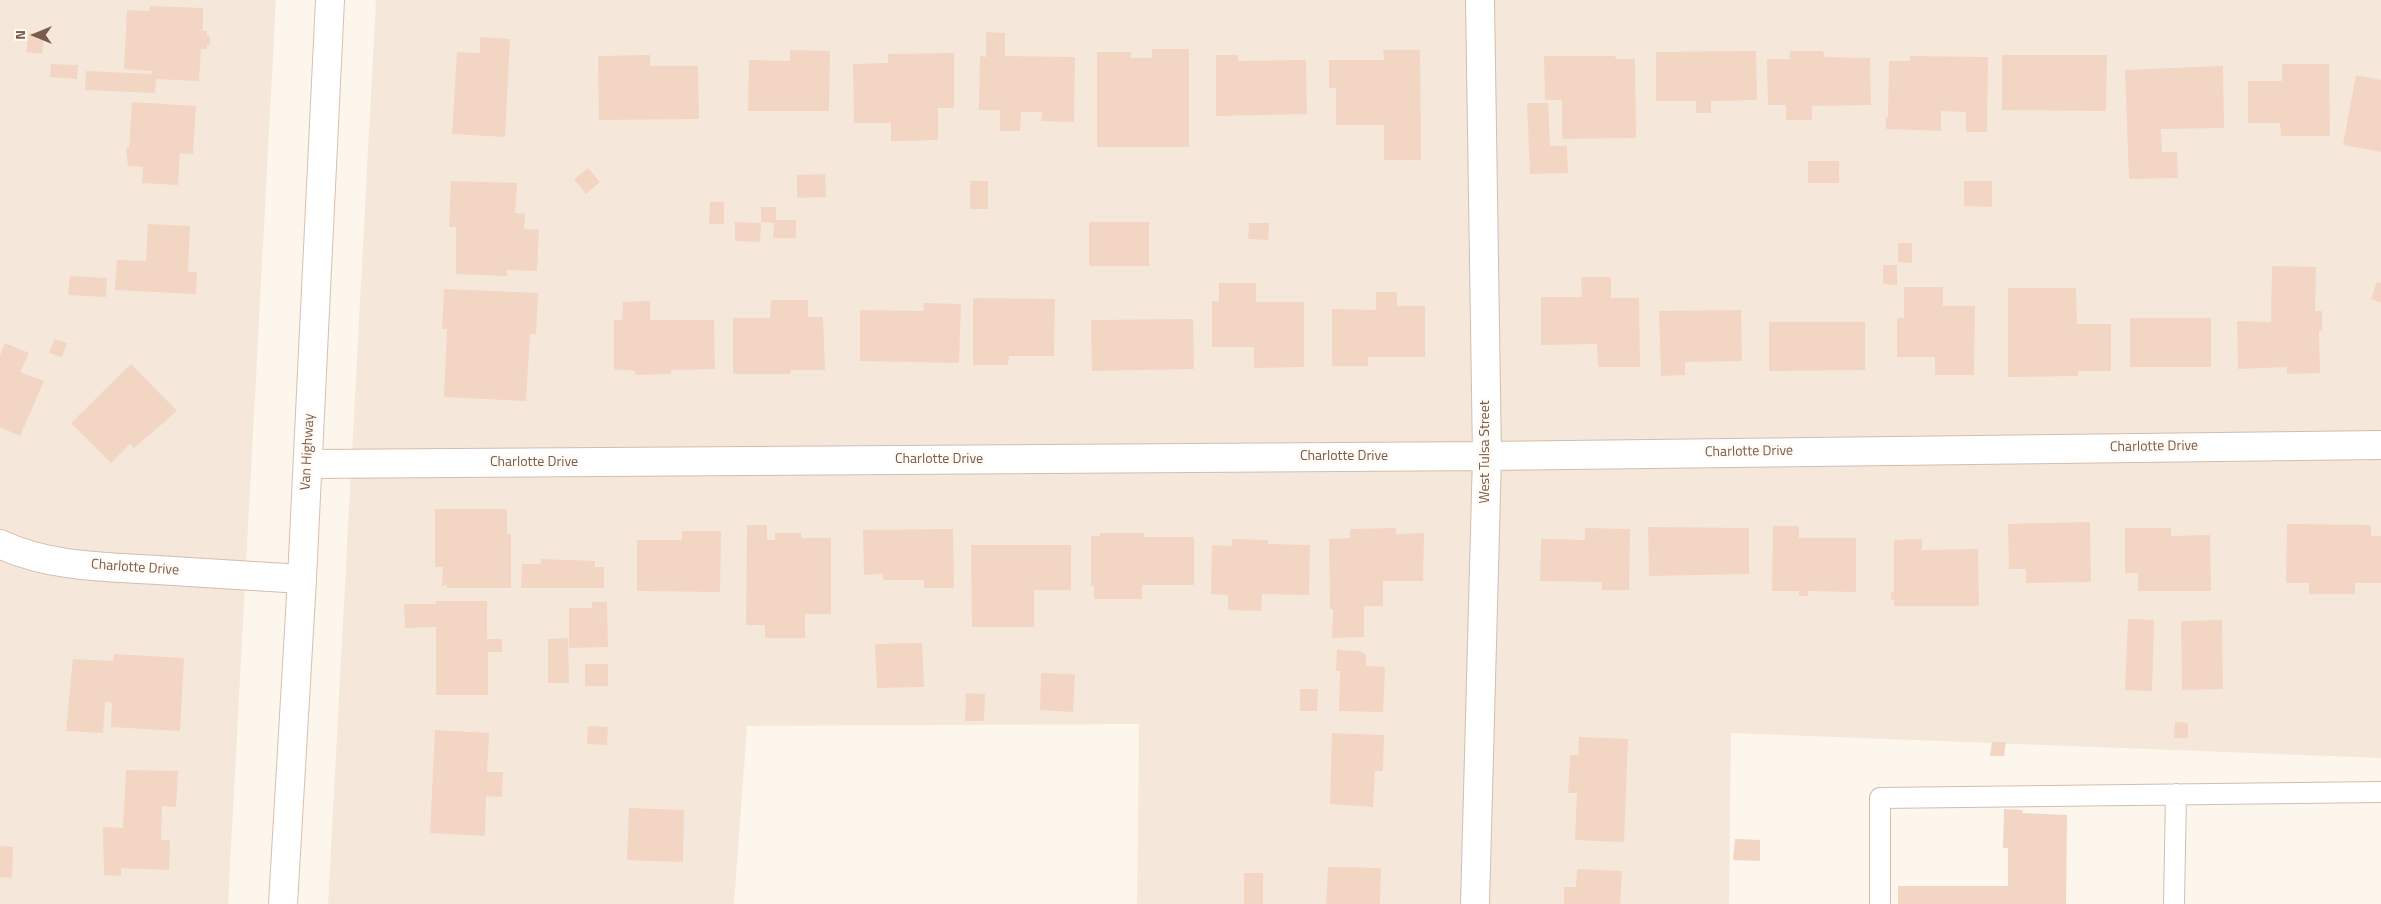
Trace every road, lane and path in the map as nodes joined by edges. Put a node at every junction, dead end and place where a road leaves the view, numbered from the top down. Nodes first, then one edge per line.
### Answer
1 (330, 0) edge
2 (1480, 0) edge
3 (2381, 445) edge
4 (1487, 456) junction
5 (308, 464) junction
6 (0, 544) edge
7 (302, 579) junction
8 (2381, 792) edge
9 (2176, 794) junction
10 (283, 904) edge
11 (1475, 904) edge
12 (1880, 904) edge
13 (2174, 904) edge

1 - 5 street, Van Highway
2 - 4 street, West Tulsa Street
3 - 4 street, Charlotte Drive
4 - 5 street, Charlotte Drive
4 - 11 street, West Tulsa Street
5 - 7 street, Van Highway
6 - 7 street, Charlotte Drive
7 - 10 street, Van Highway
8 - 9 lane
9 - 12 lane
9 - 13 lane

